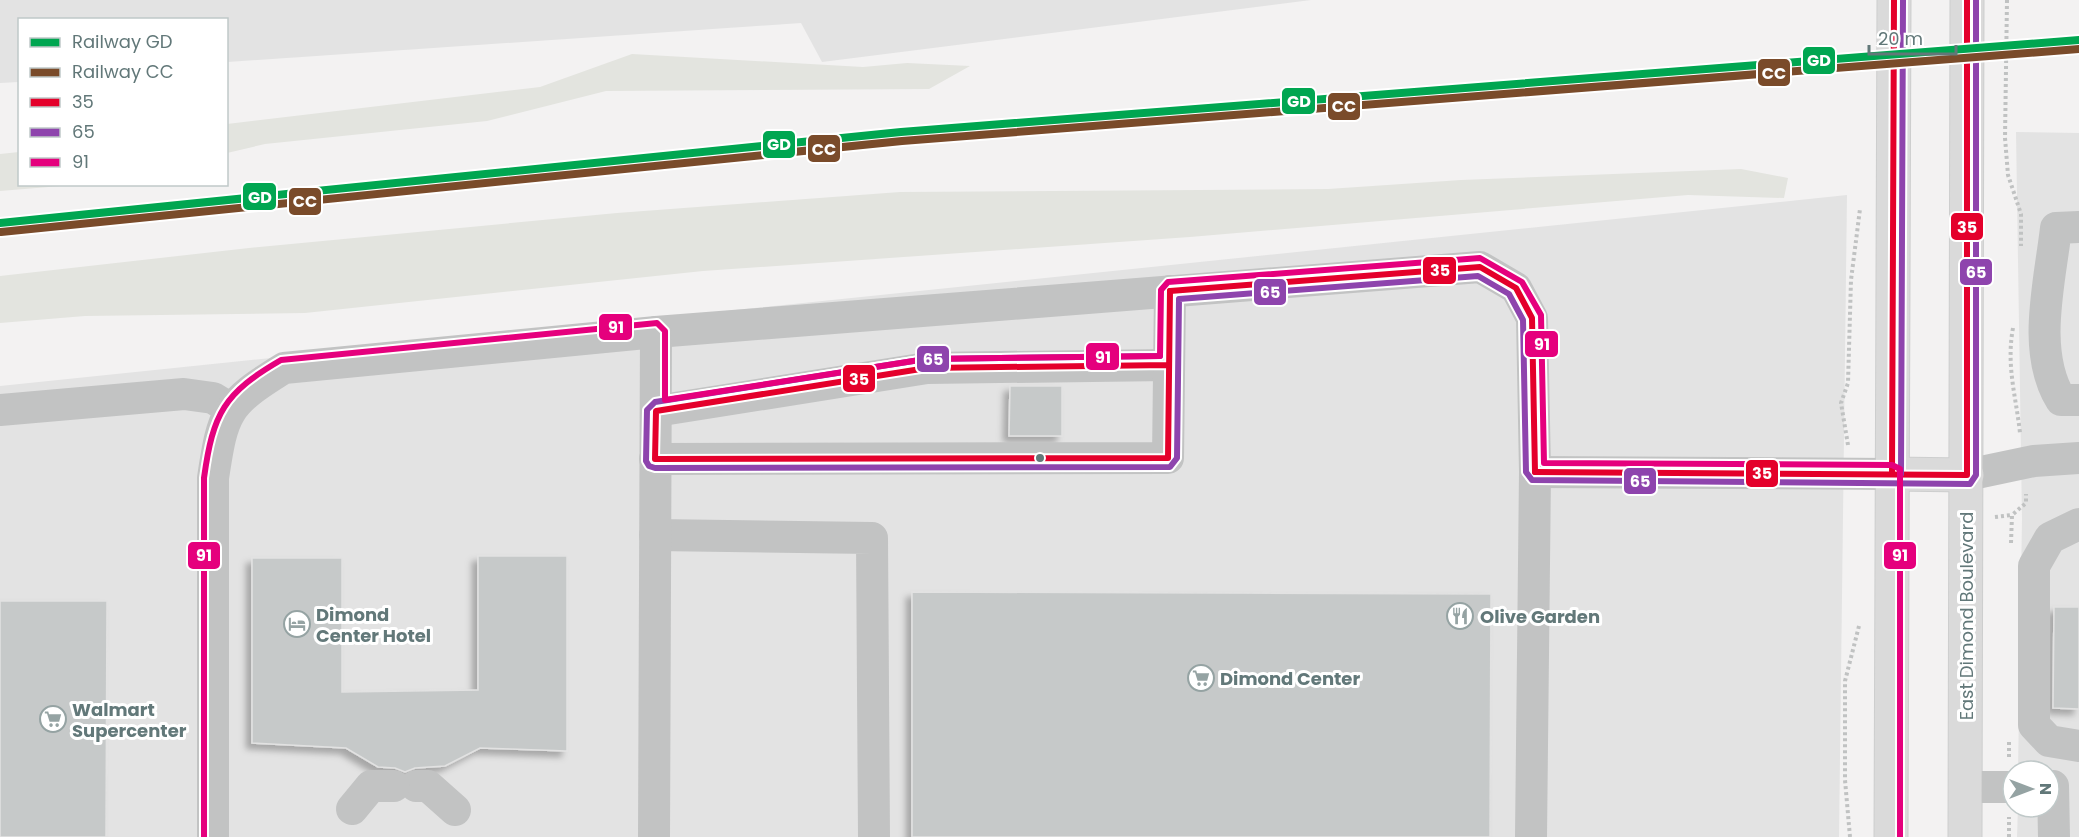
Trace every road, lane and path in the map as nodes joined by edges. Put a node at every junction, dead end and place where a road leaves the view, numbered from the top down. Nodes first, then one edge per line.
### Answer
1 (1894, 0) edge
2 (1967, 0) edge
3 (2007, 0) edge
4 (1861, 201) dead end
5 (2079, 227) edge
6 (2021, 257) dead end
7 (1170, 291) junction
8 (2013, 325) dead end
9 (656, 332) junction
10 (1169, 365) junction
11 (2079, 400) edge
12 (231, 409) junction
13 (0, 410) edge
14 (657, 411) junction
15 (2079, 458) edge
16 (655, 459) junction
17 (2022, 464) junction
18 (1535, 472) junction
19 (1853, 474) junction
20 (1892, 474) junction
21 (1967, 475) junction
22 (2079, 524) edge
23 (655, 535) junction
24 (2011, 549) dead end
25 (2009, 730) dead end
26 (2079, 746) edge
27 (2010, 759) edge
28 (1965, 787) junction
29 (2001, 787) edge
30 (352, 809) dead end
31 (455, 810) dead end
32 (2010, 819) edge
33 (2056, 819) edge
34 (213, 837) edge
35 (654, 837) edge
36 (874, 837) edge
37 (1531, 837) edge
38 (1891, 837) edge
39 (1965, 837) edge
40 (2009, 837) edge
41 (2054, 837) edge

1 - 20 main road
2 - 21 main road, East Dimond Boulevard
3 - 6 path
4 - 19 path
5 - 11 lane
7 - 9 lane
7 - 10 lane
7 - 18 lane
8 - 17 path
9 - 12 lane
9 - 14 lane
10 - 14 lane
10 - 16 lane
12 - 13 lane
12 - 34 lane
14 - 16 lane
15 - 17 lane
16 - 23 lane
17 - 21 lane
17 - 24 path
18 - 19 lane
18 - 37 lane
19 - 20 lane
20 - 21 main road
20 - 38 main road
21 - 28 main road, East Dimond Boulevard
22 - 26 lane
23 - 35 lane
23 - 36 lane
25 - 27 path
28 - 29 lane
28 - 39 main road, East Dimond Boulevard
30 - 31 lane
32 - 40 path
33 - 41 lane

